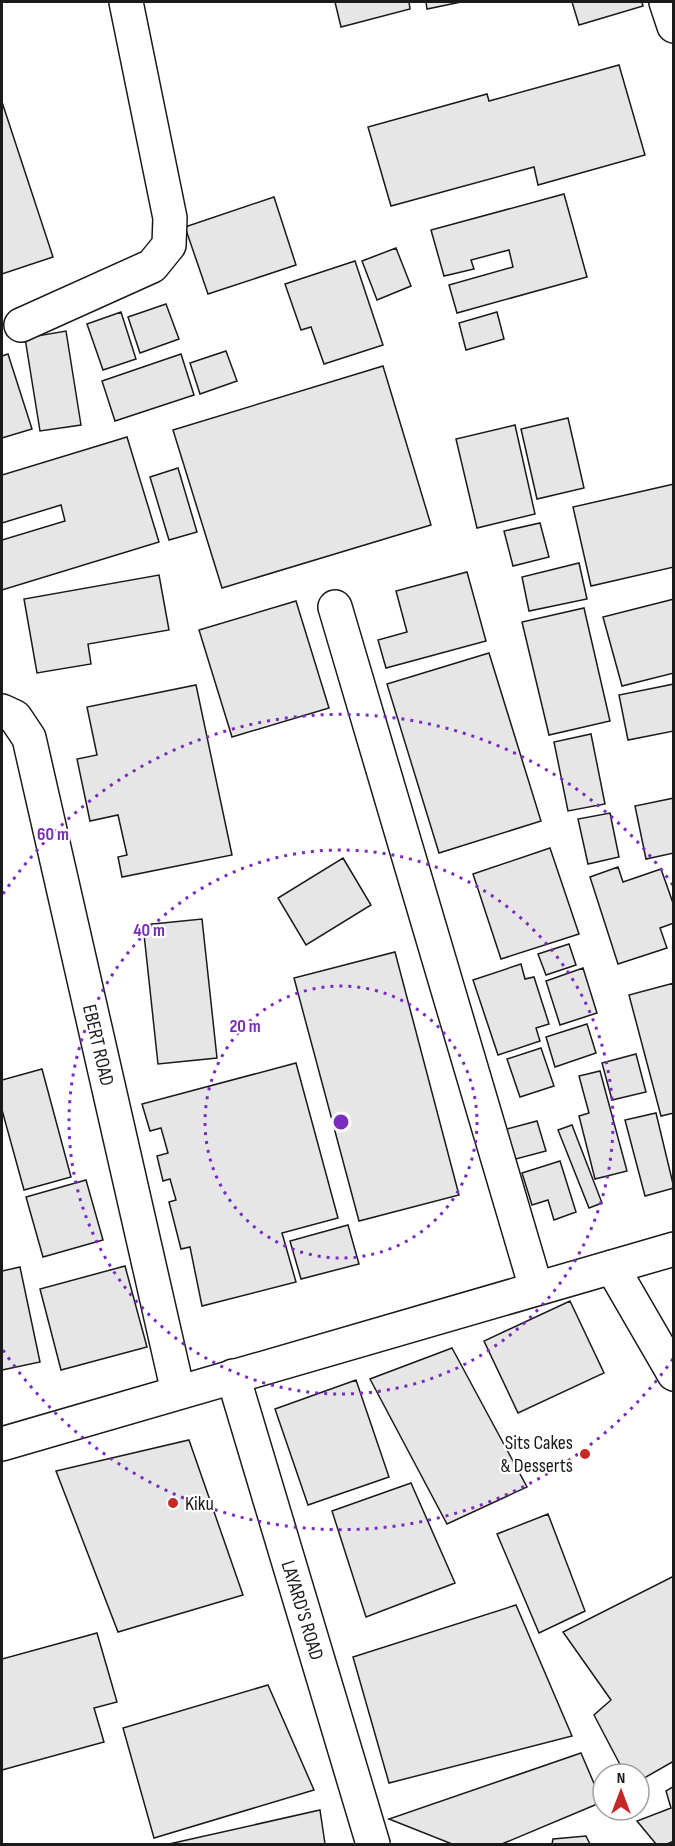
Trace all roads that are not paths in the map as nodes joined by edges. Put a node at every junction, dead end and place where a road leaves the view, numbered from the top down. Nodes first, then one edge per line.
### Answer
1 (126, 2) edge
2 (666, 2) edge
3 (674, 26) edge
4 (21, 325) dead end
5 (335, 607) dead end
6 (2, 711) edge
7 (674, 1249) edge
8 (612, 1267) junction
9 (536, 1288) junction
10 (674, 1374) edge
11 (233, 1376) junction
12 (178, 1392) junction
13 (2, 1444) edge
14 (374, 1845) edge

1 - 4 street
2 - 3 street
5 - 9 street
6 - 12 street, EBERT ROAD
7 - 8 street
8 - 9 street
8 - 10 street
9 - 11 street
11 - 12 street
11 - 14 street, LAYARD'S ROAD
12 - 13 street

